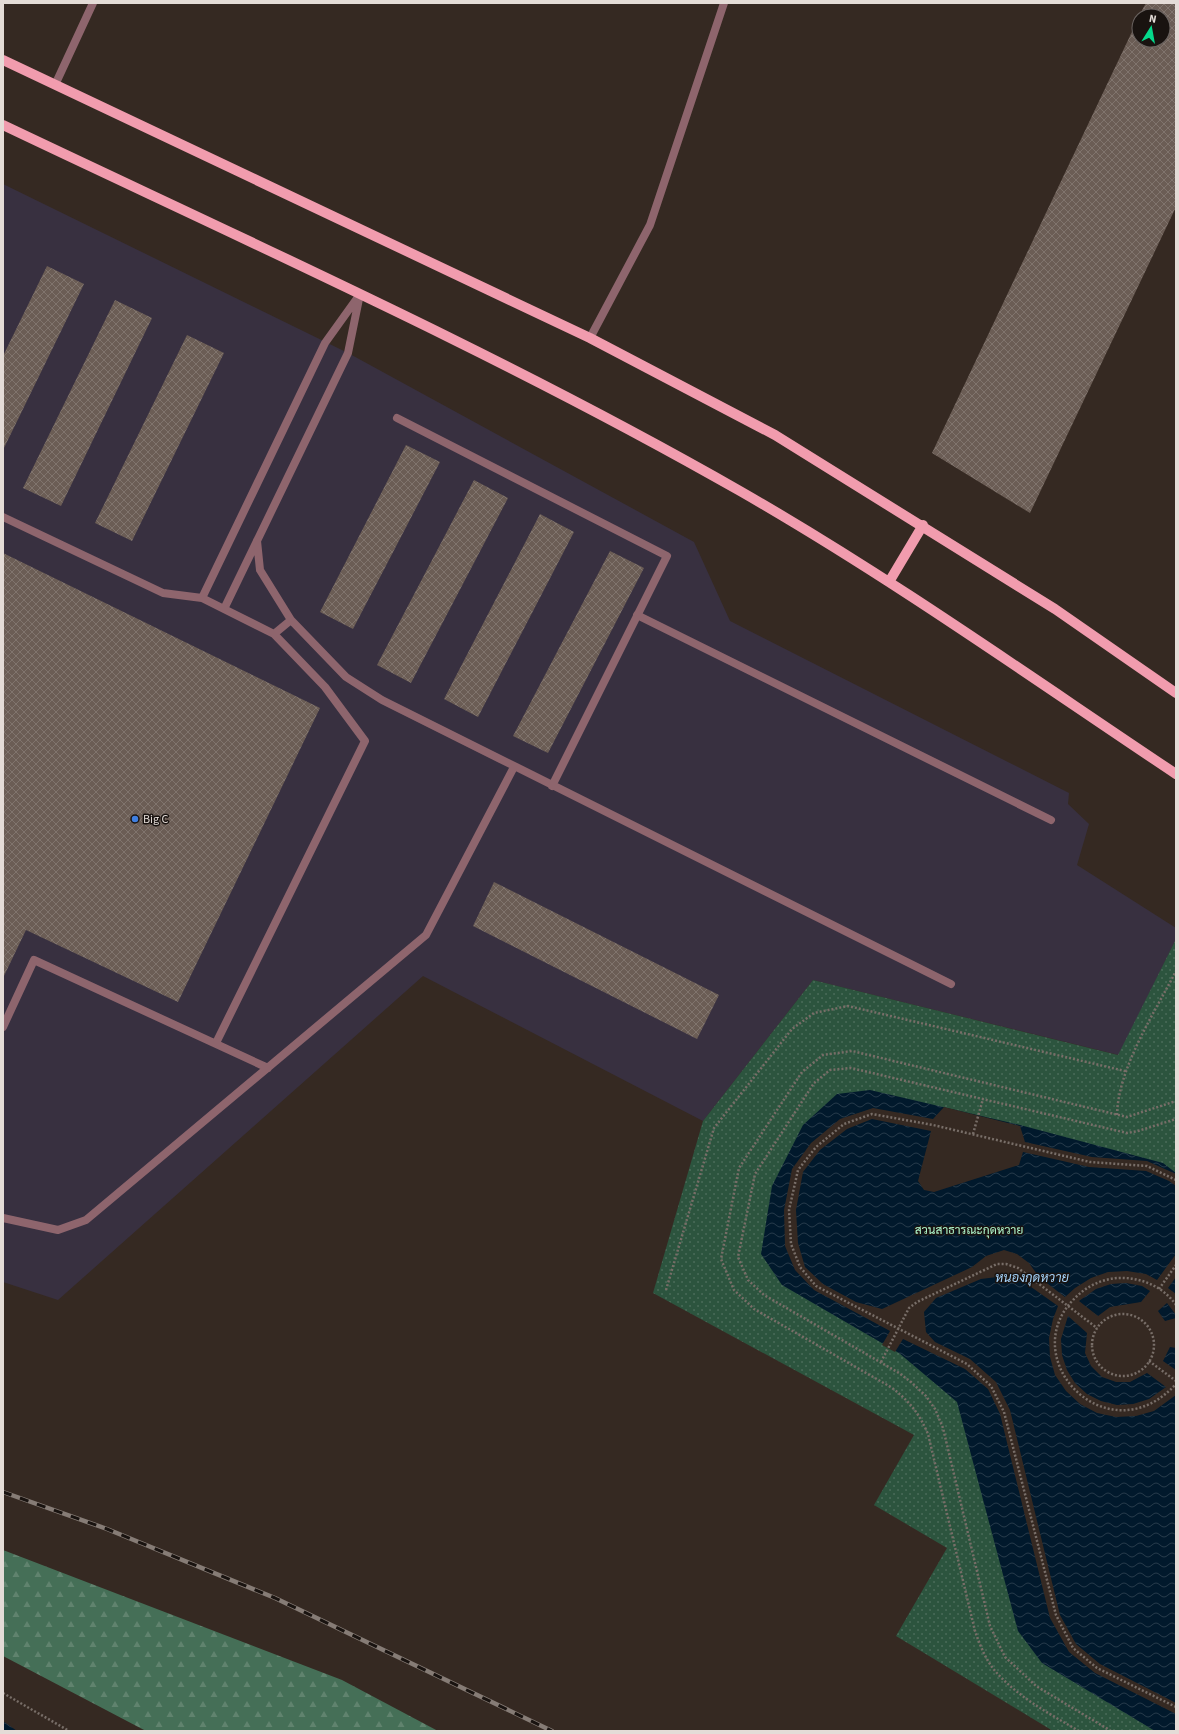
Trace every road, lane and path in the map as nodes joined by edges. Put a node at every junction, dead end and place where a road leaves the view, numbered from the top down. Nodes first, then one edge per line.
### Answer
1 (93, 3) edge
2 (724, 3) edge
3 (3, 60) edge
4 (55, 85) junction
5 (3, 125) edge
6 (360, 294) junction
7 (590, 338) junction
8 (398, 418) dead end
9 (3, 517) edge
10 (923, 525) junction
11 (257, 541) junction
12 (889, 582) junction
13 (202, 598) junction
14 (224, 609) junction
15 (637, 615) junction
16 (291, 620) junction
17 (274, 634) junction
18 (1176, 693) edge
19 (514, 767) junction
20 (1176, 774) edge
21 (552, 786) junction
22 (1051, 820) dead end
23 (1176, 971) edge
24 (951, 984) dead end
25 (3, 1027) edge
26 (216, 1043) junction
27 (268, 1068) junction
28 (1125, 1071) junction
29 (983, 1099) junction
30 (1176, 1101) edge
31 (1117, 1115) junction
32 (1176, 1118) edge
33 (973, 1134) junction
34 (1176, 1180) edge
35 (3, 1218) edge
36 (1176, 1265) edge
37 (1159, 1289) junction
38 (666, 1290) dead end
39 (1176, 1305) edge
40 (1067, 1306) junction
41 (898, 1328) junction
42 (1096, 1328) junction
43 (1149, 1361) junction
44 (881, 1362) junction
45 (1176, 1383) edge
46 (3, 1693) edge
47 (1176, 1707) edge
48 (70, 1731) edge
49 (1079, 1731) edge
50 (1111, 1731) edge

1 - 4 street
2 - 7 street
3 - 4 main road
4 - 7 main road
5 - 6 main road
6 - 11 street
6 - 12 main road
6 - 13 street
7 - 10 main road
8 - 15 street
9 - 13 street
10 - 12 main road
10 - 18 main road
11 - 14 street
11 - 16 street
12 - 20 main road
13 - 14 street
14 - 17 street
15 - 21 street
15 - 22 street
16 - 17 street
16 - 19 street
17 - 26 street
19 - 21 street
19 - 27 street
21 - 24 street
23 - 28 path
25 - 26 street
26 - 27 street
27 - 35 street
28 - 31 path
28 - 38 path
29 - 32 path
29 - 33 path
29 - 44 path
30 - 31 path
31 - 49 path
33 - 34 path
33 - 41 path
36 - 37 path
37 - 39 path
37 - 40 path
40 - 41 path
40 - 42 path
40 - 45 path
41 - 44 path
41 - 47 path
42 - 43 path
42 - 43 path
43 - 45 path
44 - 50 path
46 - 48 path

